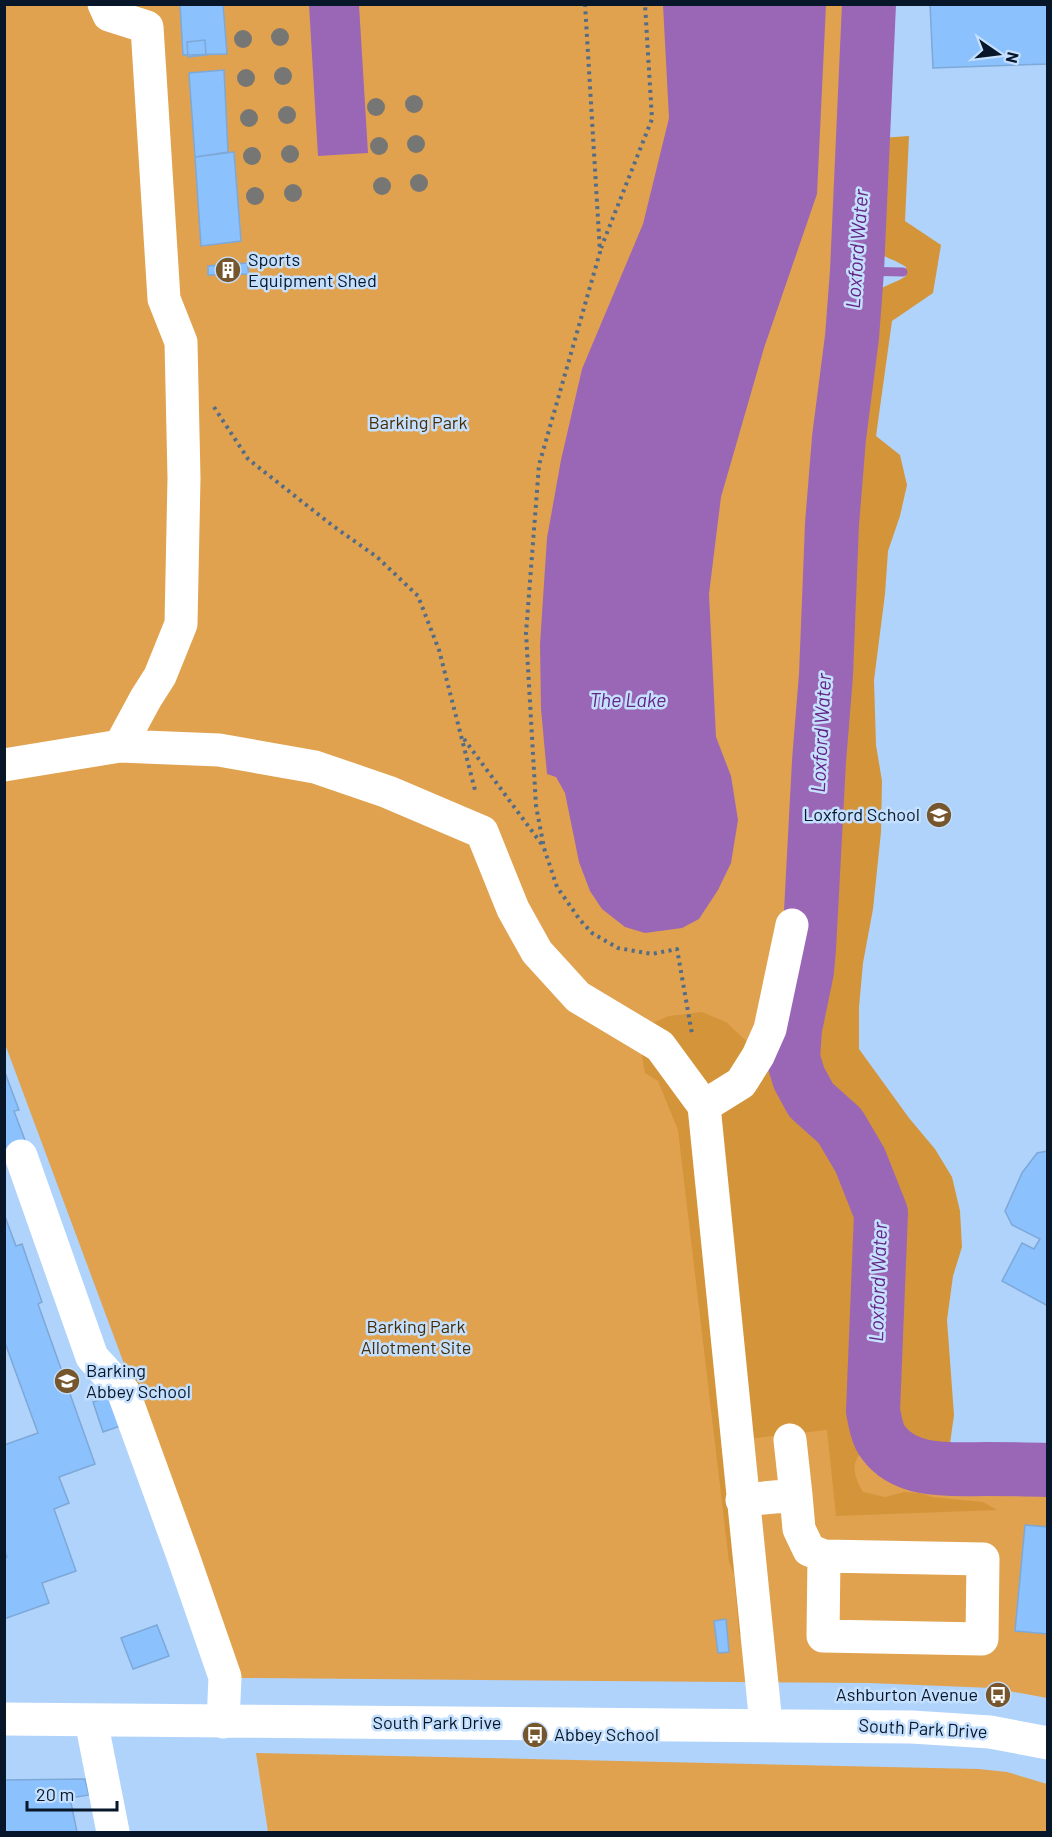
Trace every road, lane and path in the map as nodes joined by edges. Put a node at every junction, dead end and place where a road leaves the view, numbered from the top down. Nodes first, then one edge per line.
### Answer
1 (104, 4) edge
2 (585, 4) edge
3 (645, 4) edge
4 (600, 252) junction
5 (211, 402) dead end
6 (461, 736) junction
7 (120, 746) junction
8 (4, 765) edge
9 (482, 832) junction
10 (544, 848) junction
11 (792, 925) dead end
12 (693, 1038) dead end
13 (704, 1106) junction
14 (21, 1156) dead end
15 (790, 1440) dead end
16 (795, 1494) junction
17 (742, 1500) junction
18 (824, 1556) junction
19 (4, 1719) edge
20 (91, 1720) junction
21 (223, 1722) junction
22 (766, 1724) junction
23 (1047, 1743) edge
24 (113, 1833) edge

1 - 7 street
2 - 4 path
3 - 4 path
4 - 10 path
5 - 6 path
6 - 9 path
6 - 10 path
7 - 8 street
7 - 9 street
9 - 13 street
10 - 12 path
11 - 13 street
13 - 17 street
14 - 21 street
15 - 16 street
16 - 17 street
16 - 18 street
17 - 22 street
18 - 18 street
19 - 20 street, South Park Drive
20 - 21 street, South Park Drive
20 - 24 street
21 - 22 street, South Park Drive
22 - 23 street, South Park Drive

